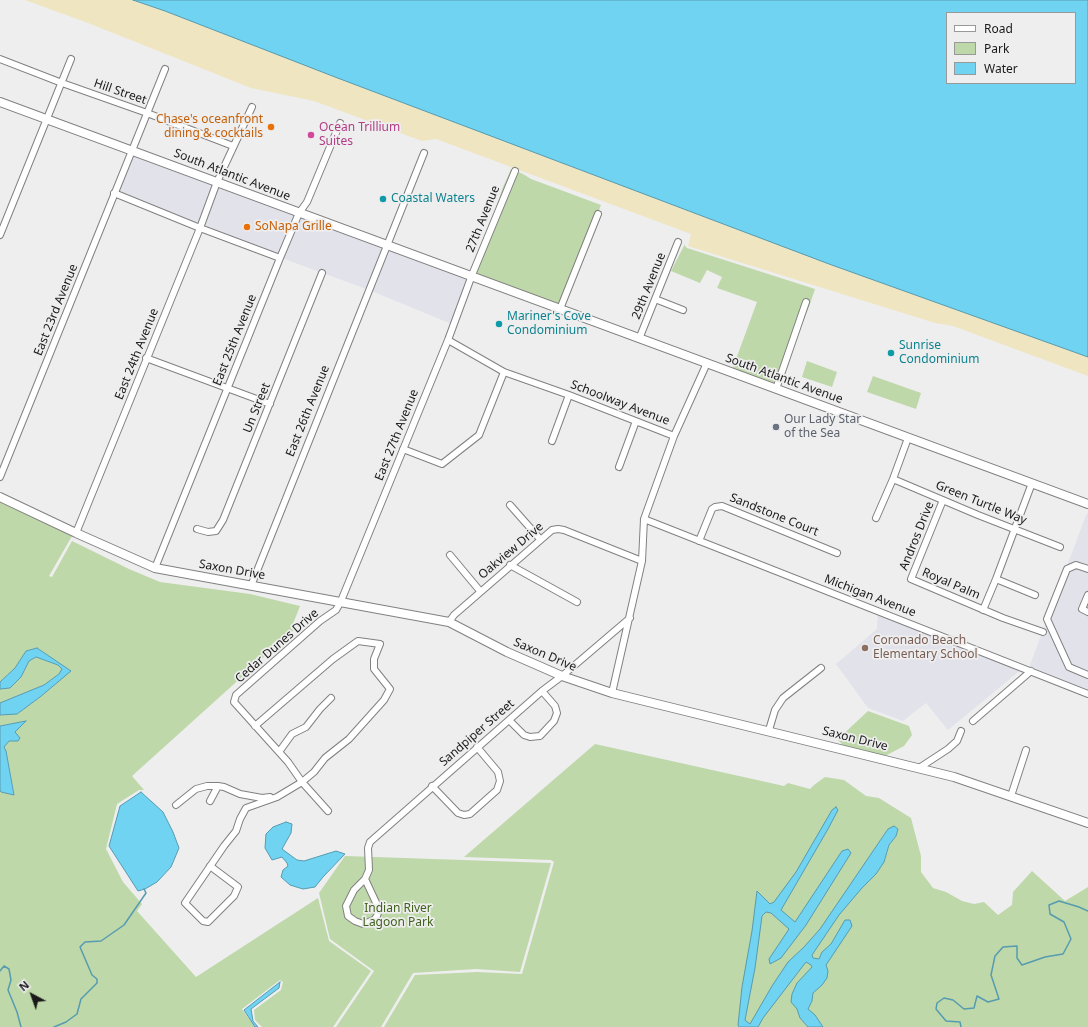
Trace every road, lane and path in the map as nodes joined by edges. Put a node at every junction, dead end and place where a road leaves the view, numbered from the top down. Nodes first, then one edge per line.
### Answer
1 (0, 59) edge
2 (71, 59) dead end
3 (165, 70) dead end
4 (62, 83) junction
5 (0, 102) edge
6 (252, 107) dead end
7 (147, 112) junction
8 (46, 119) junction
9 (340, 123) dead end
10 (232, 146) junction
11 (132, 150) junction
12 (424, 153) dead end
13 (515, 171) dead end
14 (217, 182) junction
15 (114, 193) junction
16 (299, 213) junction
17 (598, 214) dead end
18 (200, 228) junction
19 (0, 235) edge
20 (678, 242) dead end
21 (388, 245) junction
22 (280, 258) junction
23 (322, 274) dead end
24 (472, 276) junction
25 (655, 299) junction
26 (806, 302) dead end
27 (560, 309) junction
28 (683, 310) dead end
29 (640, 339) junction
30 (448, 340) junction
31 (146, 358) junction
32 (707, 363) junction
33 (504, 372) junction
34 (228, 388) junction
35 (776, 389) junction
36 (569, 395) junction
37 (270, 404) junction
38 (636, 421) junction
39 (674, 436) junction
40 (908, 438) junction
41 (552, 441) dead end
42 (403, 449) junction
43 (620, 467) dead end
44 (0, 477) edge
45 (893, 479) junction
46 (1032, 483) junction
47 (0, 497) edge
48 (943, 500) junction
49 (1088, 504) edge
50 (510, 505) dead end
51 (876, 518) dead end
52 (644, 519) junction
53 (197, 528) dead end
54 (1015, 529) junction
55 (76, 533) junction
56 (540, 539) junction
57 (699, 541) junction
58 (1060, 547) dead end
59 (837, 553) dead end
60 (450, 555) dead end
61 (642, 561) junction
62 (510, 565) junction
63 (155, 568) junction
64 (1088, 569) edge
65 (911, 579) joint
66 (996, 579) junction
67 (251, 586) junction
68 (480, 591) junction
69 (1035, 595) dead end
70 (1088, 595) edge
71 (341, 601) junction
72 (577, 602) dead end
73 (983, 610) junction
74 (1088, 612) edge
75 (630, 618) junction
76 (449, 622) junction
77 (1043, 632) dead end
78 (822, 668) dead end
79 (1031, 670) junction
80 (1088, 675) edge
81 (562, 676) junction
82 (542, 691) junction
83 (612, 693) junction
84 (1088, 694) edge
85 (331, 698) dead end
86 (509, 720) junction
87 (973, 721) dead end
88 (255, 726) junction
89 (769, 730) junction
90 (961, 730) dead end
91 (477, 748) junction
92 (1026, 750) dead end
93 (279, 752) junction
94 (919, 768) junction
95 (302, 782) junction
96 (218, 786) junction
97 (432, 786) junction
98 (1010, 796) junction
99 (277, 797) junction
100 (210, 801) dead end
101 (176, 806) dead end
102 (328, 811) dead end
103 (1088, 823) edge
104 (210, 866) junction
105 (365, 879) junction

1 - 4 street, Hill Street
2 - 4 street
3 - 7 street, East 23rd Avenue
4 - 7 street, Hill Street
4 - 8 street
5 - 8 street, South Atlantic Avenue
6 - 10 street, East 24th Avenue
7 - 10 street, Hill Street
7 - 11 street, East 23rd Avenue
8 - 11 street, South Atlantic Avenue
8 - 19 street
9 - 16 street, East 25th Avenue
10 - 14 street, East 24th Avenue
11 - 14 street, South Atlantic Avenue
11 - 15 street, East 23rd Avenue
12 - 21 street, East 26th Avenue
13 - 24 street, 27th Avenue
14 - 16 street, South Atlantic Avenue
14 - 18 street, East 24th Avenue
15 - 18 street
15 - 44 street, East 23rd Avenue
16 - 21 street, South Atlantic Avenue
16 - 22 street, East 25th Avenue
17 - 27 street
18 - 22 street
18 - 31 street, East 24th Avenue
20 - 25 street, 29th Avenue
21 - 24 street, South Atlantic Avenue
21 - 67 street, East 26th Avenue
22 - 34 street, East 25th Avenue
23 - 37 street, Un Street
24 - 27 street, South Atlantic Avenue
24 - 30 street, East 27th Avenue
25 - 28 street
25 - 29 street, 29th Avenue
26 - 35 street
27 - 29 street, South Atlantic Avenue
29 - 32 street, South Atlantic Avenue
30 - 33 street, Schoolway Avenue
30 - 42 street, East 27th Avenue
31 - 34 street
31 - 55 street, East 24th Avenue
32 - 35 street, South Atlantic Avenue
32 - 39 street
33 - 36 street, Schoolway Avenue
33 - 42 street
34 - 37 street
34 - 63 street, East 25th Avenue
35 - 40 street, South Atlantic Avenue
36 - 38 street, Schoolway Avenue
36 - 41 street
37 - 53 street, Un Street
38 - 39 street, Schoolway Avenue
38 - 43 street
39 - 52 street, Schoolway Avenue
40 - 45 street
40 - 46 street, South Atlantic Avenue
42 - 71 street, East 27th Avenue
45 - 48 street, Green Turtle Way
45 - 51 street
46 - 49 street, South Atlantic Avenue
46 - 54 street
47 - 55 street, Saxon Drive
48 - 54 street, Green Turtle Way
48 - 65 street, Andros Drive
50 - 56 street
52 - 57 street, Michigan Avenue
52 - 61 street, Schoolway Avenue
54 - 58 street, Green Turtle Way
54 - 66 street
55 - 63 street, Saxon Drive
56 - 61 street, Oakview Drive
56 - 62 street, Oakview Drive
57 - 59 street, Sandstone Court
57 - 79 street, Michigan Avenue
60 - 68 street
61 - 75 street, Schoolway Avenue
62 - 68 street, Oakview Drive
62 - 72 street
63 - 67 street, Saxon Drive
64 - 80 street
65 - 73 street, Royal Palm
66 - 69 street
66 - 73 street
67 - 71 street, Saxon Drive
68 - 76 street, Oakview Drive
70 - 74 street
71 - 76 street, Saxon Drive
71 - 88 street, Cedar Dunes Drive
73 - 77 street, Royal Palm
75 - 81 street, Sandpiper Street
75 - 83 street, Schoolway Avenue
76 - 81 street, Saxon Drive
78 - 89 street
79 - 84 street, Michigan Avenue
79 - 87 street
81 - 82 street, Sandpiper Street
81 - 83 street, Saxon Drive
82 - 86 street, Sandpiper Street
82 - 86 street
83 - 89 street, Saxon Drive
85 - 93 street
86 - 91 street, Sandpiper Street
88 - 93 street, Cedar Dunes Drive
88 - 95 street
89 - 94 street, Saxon Drive
90 - 94 street
91 - 97 street, Sandpiper Street
91 - 97 street
92 - 98 street
93 - 95 street, Cedar Dunes Drive
94 - 98 street, Saxon Drive
95 - 99 street
95 - 102 street, Cedar Dunes Drive
96 - 99 street
96 - 100 street
96 - 101 street
97 - 105 street, Sandpiper Street
98 - 103 street, Saxon Drive
99 - 104 street
104 - 104 street
105 - 105 street, Sandpiper Street

